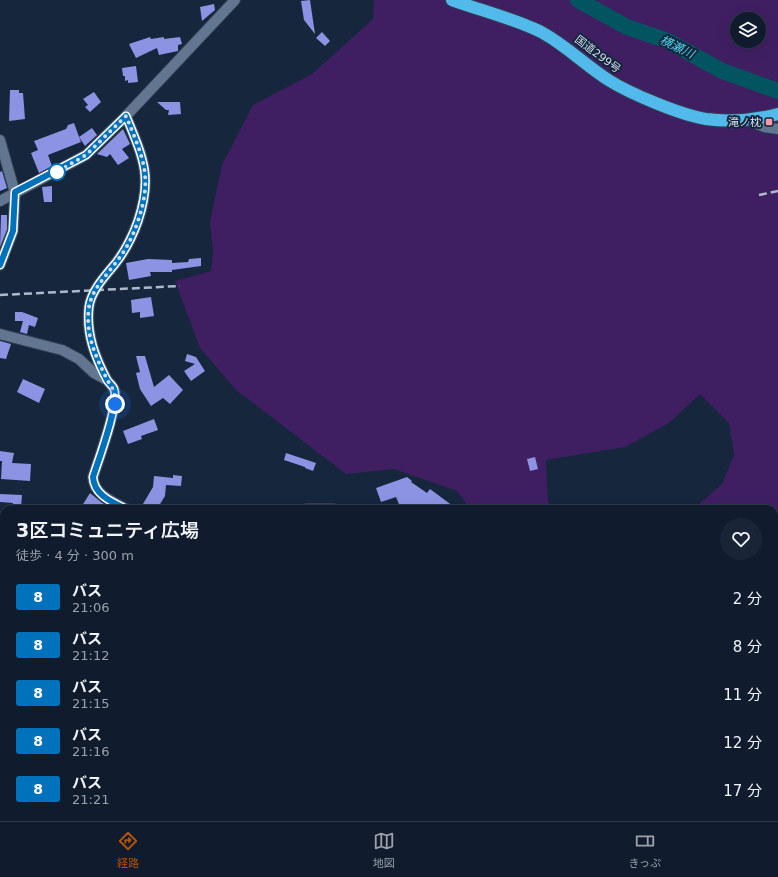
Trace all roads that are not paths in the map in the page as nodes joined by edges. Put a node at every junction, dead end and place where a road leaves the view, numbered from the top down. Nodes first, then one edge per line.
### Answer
1 (235, 0) edge
2 (452, 0) edge
3 (776, 115) edge
4 (126, 116) junction
5 (747, 120) junction
6 (778, 129) edge
7 (0, 140) edge
8 (15, 192) junction
9 (0, 201) edge
10 (0, 265) edge
11 (0, 334) edge
12 (107, 380) junction
13 (119, 505) edge

1 - 4 street
2 - 5 highway, 国道299号
3 - 5 highway, 国道299号
4 - 8 street
4 - 12 street
5 - 6 street
7 - 8 street
8 - 9 street
8 - 10 street
11 - 12 street
12 - 13 street

